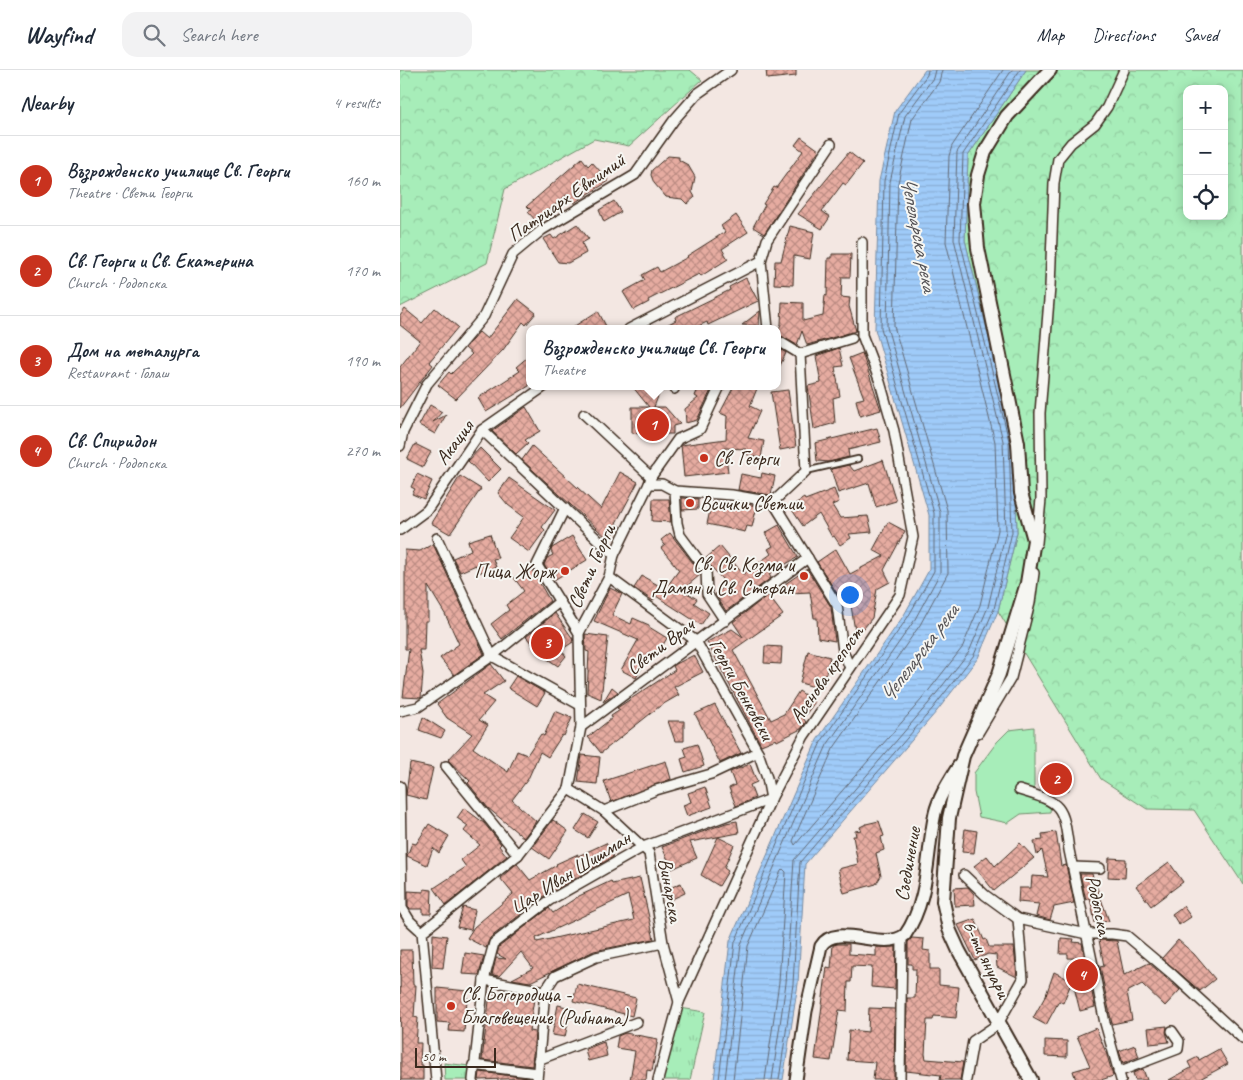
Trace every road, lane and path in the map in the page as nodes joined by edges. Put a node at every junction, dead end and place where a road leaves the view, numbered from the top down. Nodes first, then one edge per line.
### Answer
1 (731, 70) edge
2 (1050, 70) edge
3 (1124, 70) edge
4 (832, 144) dead end
5 (862, 242) dead end
6 (761, 260) junction
7 (639, 325) edge
8 (768, 325) edge
9 (852, 338) dead end
10 (781, 342) edge
11 (800, 354) junction
12 (539, 390) edge
13 (718, 390) edge
14 (584, 414) dead end
15 (482, 430) junction
16 (400, 446) edge
17 (858, 459) dead end
18 (806, 471) junction
19 (650, 480) junction
20 (675, 491) junction
21 (773, 502) junction
22 (565, 508) junction
23 (400, 530) edge
24 (437, 538) dead end
25 (614, 555) junction
26 (808, 558) junction
27 (609, 577) junction
28 (560, 602) junction
29 (725, 620) junction
30 (579, 633) junction
31 (696, 640) junction
32 (492, 656) junction
33 (850, 668) junction
34 (580, 705) junction
35 (400, 710) edge
36 (581, 727) junction
37 (758, 752) junction
38 (963, 756) junction
39 (446, 766) dead end
40 (400, 786) edge
41 (569, 789) junction
42 (1019, 790) dead end
43 (771, 799) junction
44 (604, 811) junction
45 (643, 847) junction
46 (518, 855) junction
47 (1073, 867) junction
48 (1100, 868) dead end
49 (964, 875) dead end
50 (1018, 919) junction
51 (422, 932) junction
52 (1087, 934) junction
53 (902, 938) junction
54 (663, 943) junction
55 (484, 980) junction
56 (545, 991) junction
57 (679, 1002) junction
58 (637, 1022) dead end
59 (998, 1024) junction
60 (1172, 1031) dead end
61 (1243, 1039) edge
62 (538, 1060) junction
63 (473, 1065) junction
64 (1120, 1076) edge
65 (537, 1077) edge
66 (436, 1080) edge
67 (473, 1080) edge
68 (658, 1080) edge
69 (796, 1080) edge
70 (900, 1080) edge
71 (966, 1080) edge
72 (1031, 1080) edge

1 - 16 street, Патриарх Евтимий
2 - 38 main road, 6-ти януари
3 - 38 street
4 - 6 street
5 - 33 street, Асенова крепост
6 - 7 street
6 - 8 street
9 - 11 street
10 - 11 street
11 - 18 street
12 - 15 street, Акация
13 - 19 street, Свети Георги
14 - 19 street
15 - 22 street
15 - 23 street, Акация
17 - 18 lane
18 - 21 street
19 - 20 street
19 - 25 street, Свети Георги
20 - 21 street
20 - 29 street
21 - 26 street
22 - 25 street
22 - 28 street
24 - 32 street
25 - 27 street, Свети Георги
26 - 29 street, Свети Врач
26 - 33 street
27 - 30 street, Свети Георги
27 - 31 street, Георги Бенковски
28 - 30 street
28 - 32 street
29 - 31 street, Свети Врач
30 - 34 street, Свети Георги
31 - 36 street, Свети Врач
31 - 37 street, Георги Бенковски
32 - 34 street
32 - 35 street
33 - 43 street, Асенова крепост
34 - 36 street, Свети Георги
36 - 41 street, Свети Георги
37 - 43 street, Георги Бенковски
37 - 44 street
38 - 53 street, Съединение
38 - 59 main road, 6-ти януари
39 - 46 street
40 - 51 street
41 - 44 street, Винарска
41 - 46 street
42 - 47 street, Родопска
43 - 45 street, Цар Иван Шишман
43 - 57 street, Асенова крепост
44 - 45 street, Винарска
45 - 54 street, Винарска
45 - 55 street, Цар Иван Шишман
46 - 51 street
47 - 48 street
47 - 52 street, Родопска
49 - 50 street
50 - 52 street
50 - 59 street
51 - 66 street
52 - 61 street
52 - 64 street, Родопска
53 - 69 street
53 - 70 street
54 - 56 street
54 - 57 street, Винарска
55 - 56 street
55 - 63 street, Цар Иван Шишман
56 - 62 street
57 - 68 street, Асенова крепост
58 - 62 street
59 - 71 street
59 - 72 main road, 6-ти януари
60 - 64 street
62 - 65 street
63 - 65 street
63 - 67 street, Цар Иван Шишман

